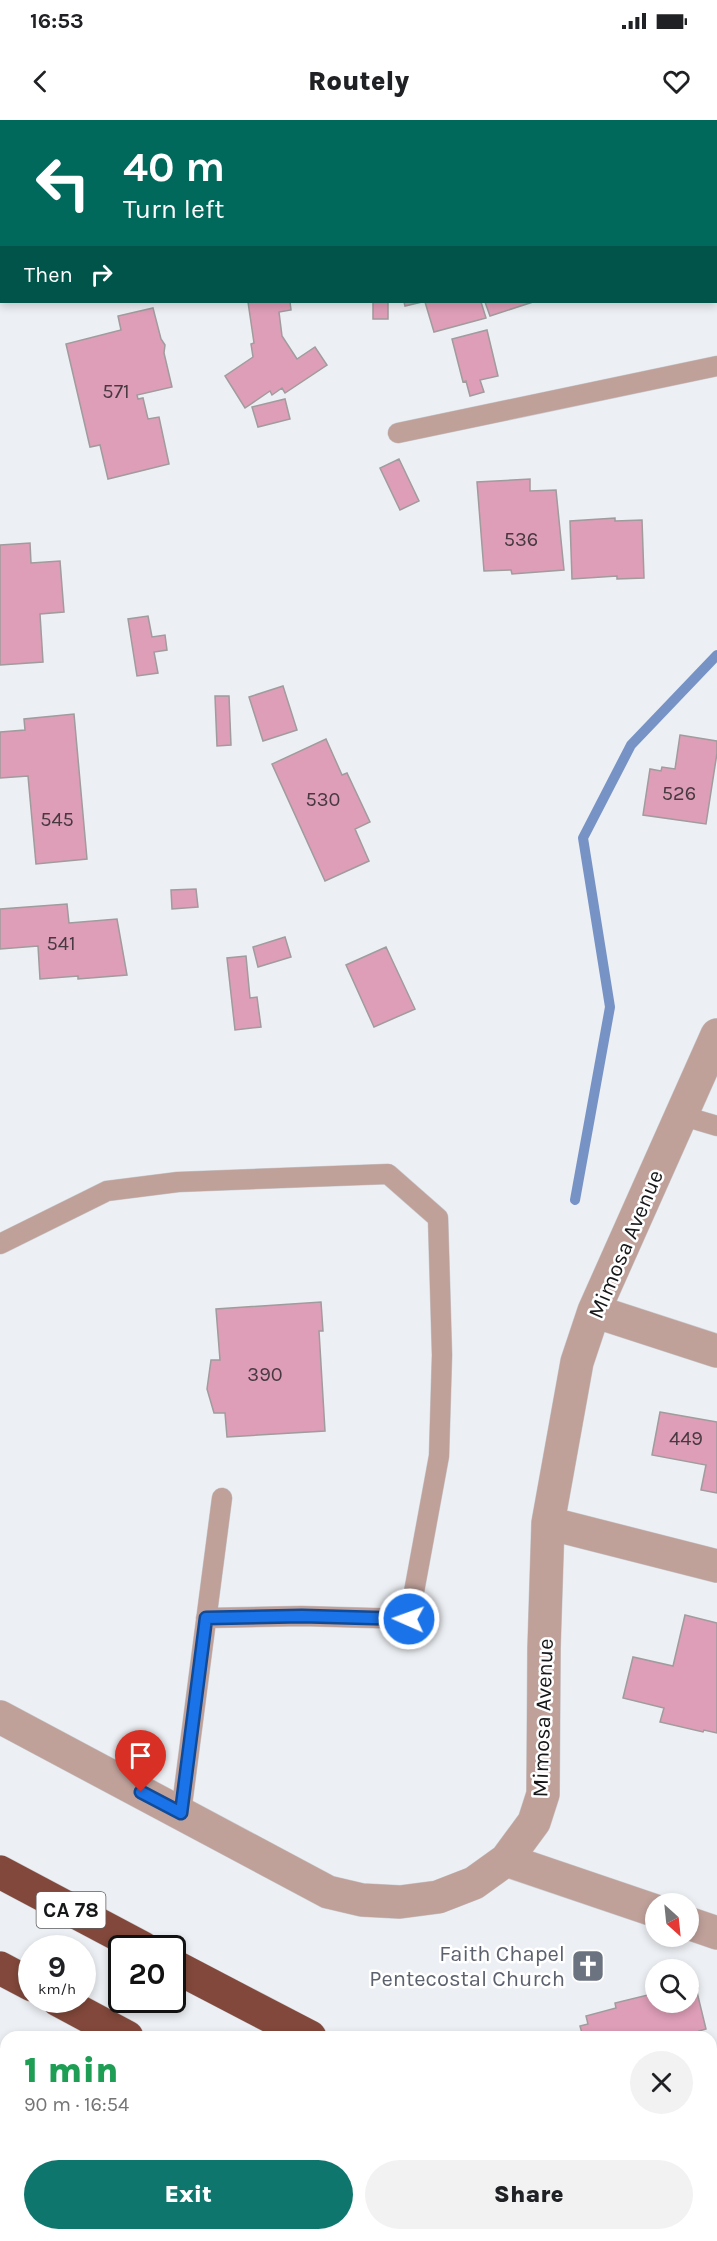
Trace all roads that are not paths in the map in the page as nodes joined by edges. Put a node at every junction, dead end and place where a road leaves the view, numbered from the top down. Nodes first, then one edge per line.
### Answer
1 (717, 366) edge
2 (398, 433) dead end
3 (717, 1035) edge
4 (680, 1114) junction
5 (717, 1126) edge
6 (0, 1244) edge
7 (594, 1311) junction
8 (717, 1351) edge
9 (222, 1498) dead end
10 (548, 1523) junction
11 (717, 1566) edge
12 (206, 1618) junction
13 (0, 1717) edge
14 (181, 1813) junction
15 (506, 1860) junction
16 (0, 1872) edge
17 (645, 1907) edge
18 (699, 1927) edge
19 (717, 1933) edge
20 (119, 1935) edge
21 (0, 1968) edge
22 (186, 1972) edge
23 (18, 1978) edge
24 (82, 2013) edge
25 (116, 2031) edge
26 (298, 2031) edge

1 - 2 lane
3 - 4 street, Mimosa Avenue
4 - 5 lane
4 - 7 street, Mimosa Avenue
6 - 12 lane
7 - 8 street
7 - 10 street, Mimosa Avenue
9 - 12 lane
10 - 11 street
10 - 15 street, Mimosa Avenue
12 - 14 lane
13 - 14 street, Mimosa Avenue
14 - 15 street, Mimosa Avenue
15 - 17 street
16 - 20 highway, CA 78
18 - 19 street
21 - 23 highway
22 - 26 highway
24 - 25 highway

